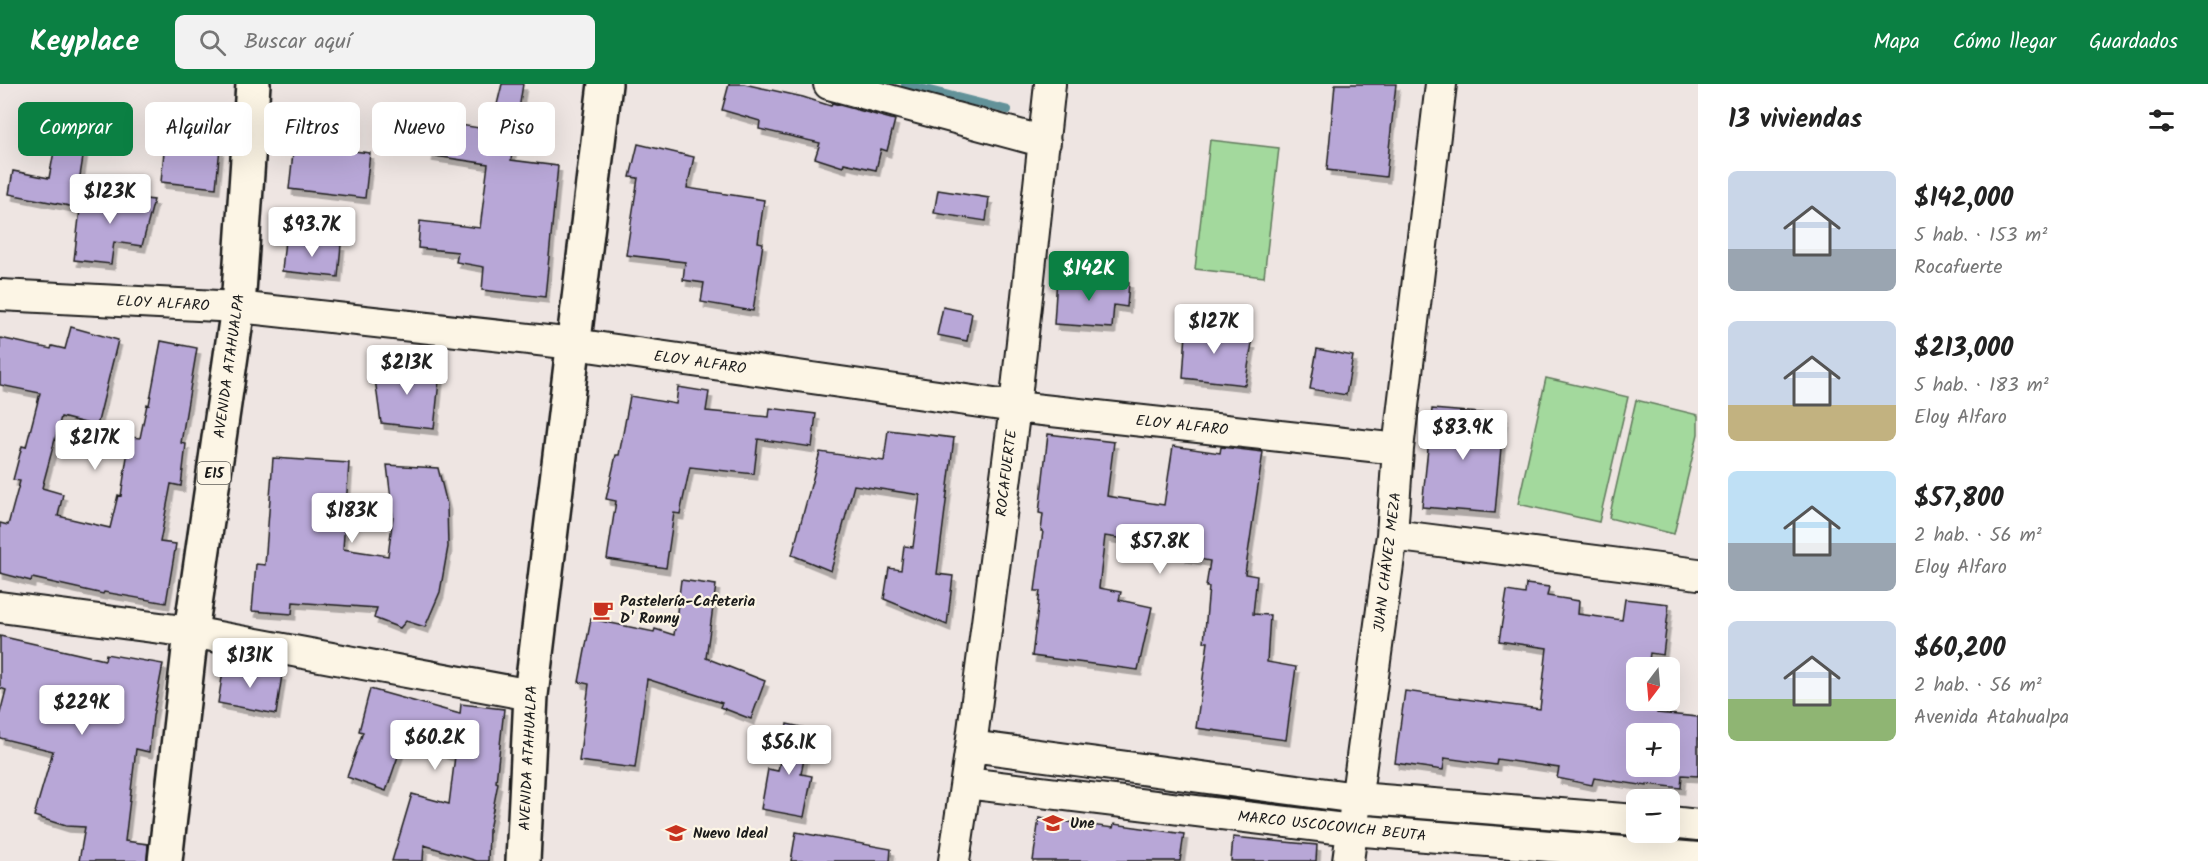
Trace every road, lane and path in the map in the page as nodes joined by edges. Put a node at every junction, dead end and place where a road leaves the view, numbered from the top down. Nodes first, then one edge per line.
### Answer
1 (253, 84) edge
2 (605, 84) edge
3 (830, 84) edge
4 (1050, 84) edge
5 (1441, 84) edge
6 (1045, 142) junction
7 (0, 295) edge
8 (238, 307) junction
9 (574, 344) junction
10 (1015, 407) junction
11 (1398, 449) junction
12 (1392, 535) junction
13 (1698, 574) edge
14 (0, 607) edge
15 (191, 632) junction
16 (531, 695) junction
17 (971, 746) junction
18 (966, 783) junction
19 (1357, 798) junction
20 (1626, 819) edge
21 (1680, 823) edge
22 (1698, 825) edge
23 (1352, 830) junction
24 (1698, 858) edge
25 (165, 861) edge
26 (523, 861) edge
27 (954, 861) edge
28 (1348, 861) edge

1 - 8 highway, AVENIDA ATAHUALPA / E15
2 - 9 highway, AVENIDA ATAHUALPA
3 - 6 street
4 - 6 street, ROCAFUERTE
5 - 11 street, JUAN CHÁVEZ MEZA
6 - 10 street, ROCAFUERTE
7 - 8 street, ELOY ALFARO
8 - 9 street, ELOY ALFARO
8 - 15 highway, AVENIDA ATAHUALPA / E15
9 - 10 street, ELOY ALFARO
9 - 16 highway, AVENIDA ATAHUALPA
10 - 11 street, ELOY ALFARO
10 - 17 street, ROCAFUERTE
11 - 12 street, JUAN CHÁVEZ MEZA
12 - 13 street
12 - 19 street, JUAN CHÁVEZ MEZA
14 - 15 street
15 - 16 street
15 - 25 highway, AVENIDA ATAHUALPA / E15
16 - 26 highway, AVENIDA ATAHUALPA
17 - 18 street, ROCAFUERTE
17 - 19 street, MARCO USCOCOVICH BEUTA
18 - 23 street, MARCO USCOCOVICH BEUTA
18 - 27 street, ROCAFUERTE
19 - 20 street, MARCO USCOCOVICH BEUTA
19 - 23 street, JUAN CHÁVEZ MEZA
21 - 22 street
23 - 24 street, MARCO USCOCOVICH BEUTA
23 - 28 street, JUAN CHÁVEZ MEZA

